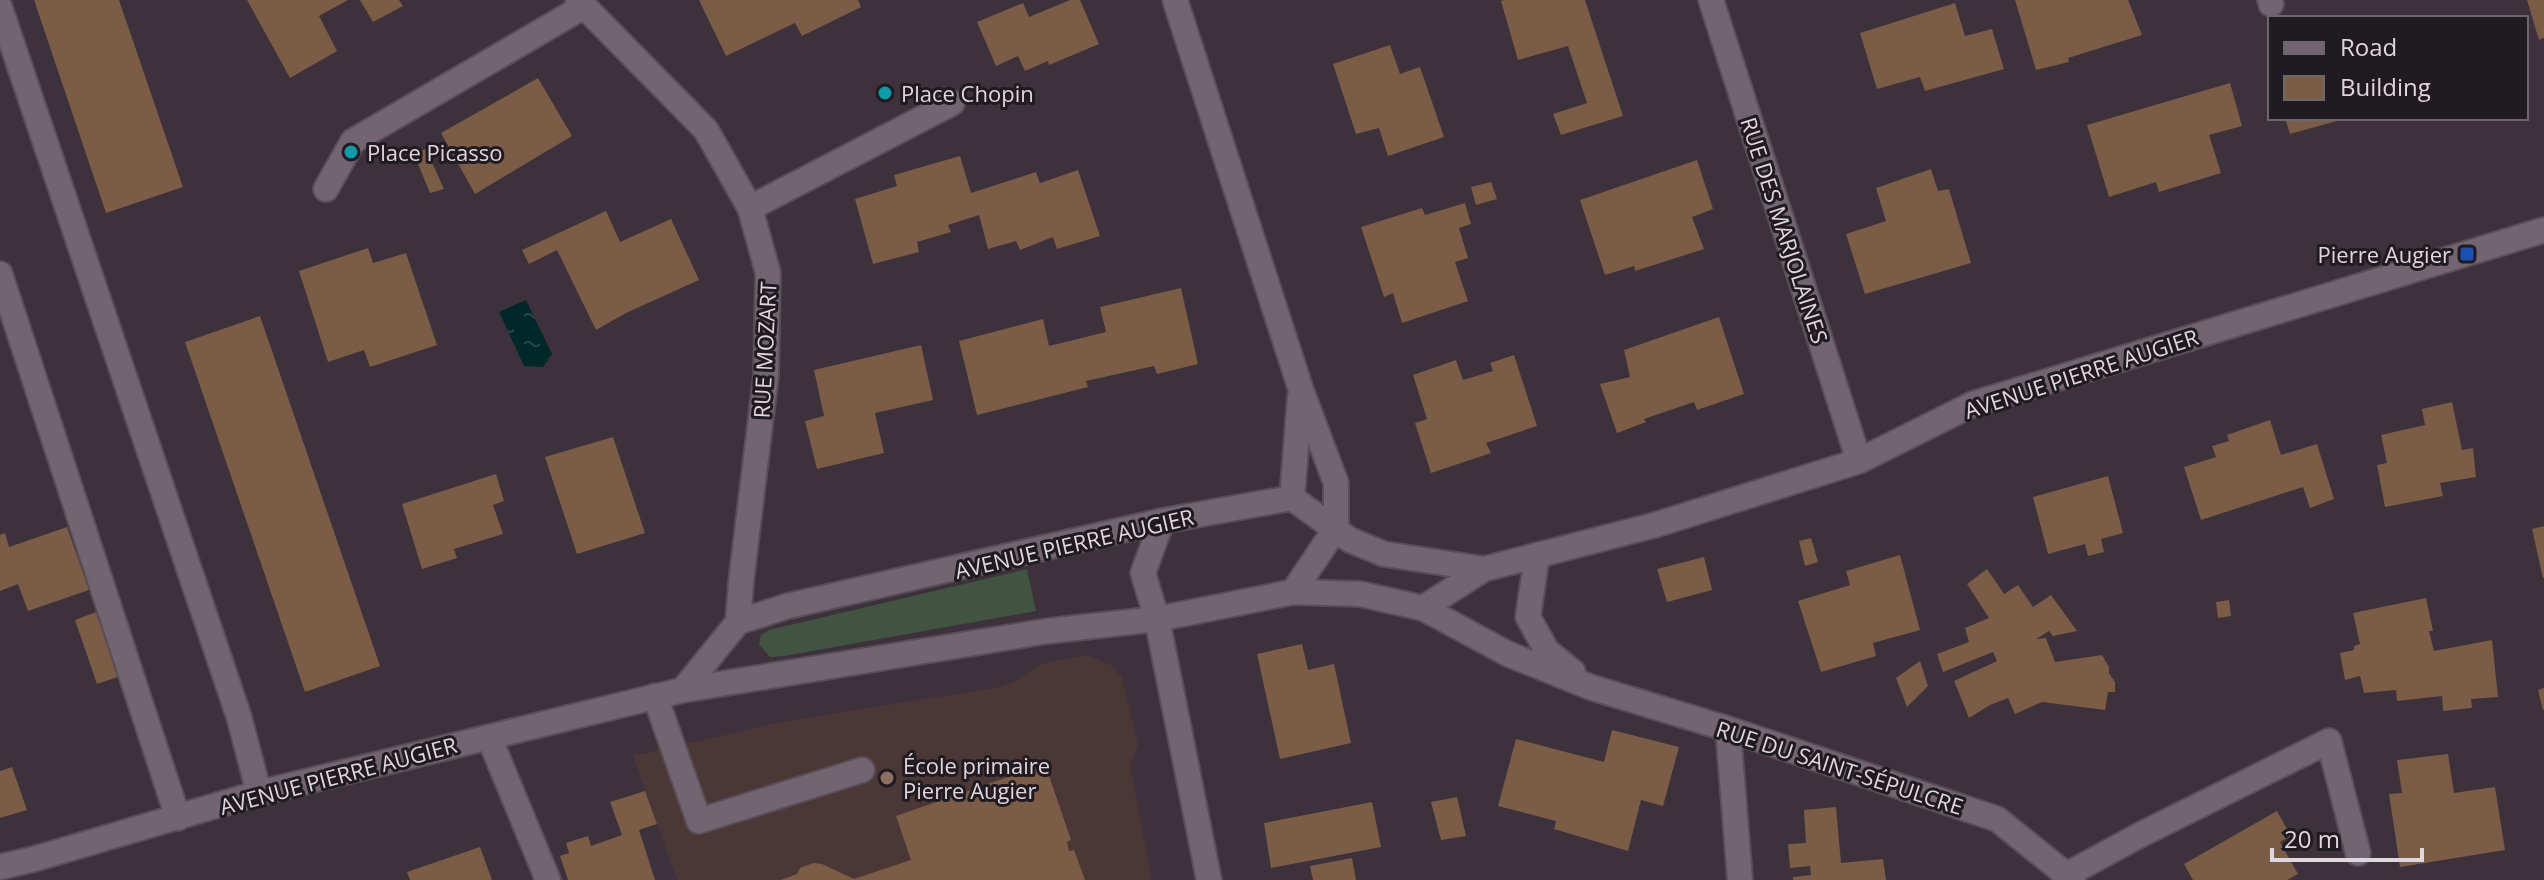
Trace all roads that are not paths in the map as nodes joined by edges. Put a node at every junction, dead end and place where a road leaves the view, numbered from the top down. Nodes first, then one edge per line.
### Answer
1 (1175, 0) edge
2 (1711, 0) edge
3 (580, 4) edge
4 (0, 8) edge
5 (952, 103) dead end
6 (326, 189) dead end
7 (750, 208) junction
8 (2544, 230) edge
9 (0, 274) edge
10 (1301, 390) junction
11 (1859, 461) junction
12 (1292, 498) junction
13 (1162, 521) junction
14 (1336, 528) junction
15 (1537, 555) junction
16 (1484, 569) junction
17 (1293, 592) junction
18 (1423, 608) junction
19 (1157, 619) junction
20 (738, 622) junction
21 (1590, 687) junction
22 (683, 690) junction
23 (655, 696) junction
24 (1728, 729) junction
25 (489, 737) junction
26 (862, 770) dead end
27 (259, 793) junction
28 (178, 818) junction
29 (2358, 853) dead end
30 (19, 869) edge
31 (2071, 877) edge
32 (548, 880) edge
33 (1209, 880) edge
34 (1740, 880) edge

1 - 10 street
2 - 11 street, RUE DES MARJOLAINES
3 - 6 street
3 - 7 street, RUE MOZART
4 - 27 street
5 - 7 street
7 - 20 street, RUE MOZART
8 - 11 street, AVENUE PIERRE AUGIER
9 - 28 street
10 - 12 street
10 - 14 street
11 - 15 street, AVENUE PIERRE AUGIER
12 - 13 street, AVENUE PIERRE AUGIER
12 - 14 street, AVENUE PIERRE AUGIER
13 - 19 street
13 - 20 street, AVENUE PIERRE AUGIER
14 - 16 street, AVENUE PIERRE AUGIER
14 - 17 street
15 - 16 street, AVENUE PIERRE AUGIER
15 - 21 street, RUE DU SAINT-SÉPULCRE
16 - 18 street, AVENUE PIERRE AUGIER
17 - 18 street, AVENUE PIERRE AUGIER
17 - 19 street, AVENUE PIERRE AUGIER
18 - 21 street, RUE DU SAINT-SÉPULCRE
19 - 22 street, AVENUE PIERRE AUGIER
19 - 33 street
20 - 22 street
21 - 24 street, RUE DU SAINT-SÉPULCRE
22 - 23 street, AVENUE PIERRE AUGIER
23 - 25 street, AVENUE PIERRE AUGIER
23 - 26 street
24 - 31 street, RUE DU SAINT-SÉPULCRE
24 - 34 street
25 - 27 street, AVENUE PIERRE AUGIER
25 - 32 street
27 - 28 street, AVENUE PIERRE AUGIER
28 - 30 street, AVENUE PIERRE AUGIER
29 - 31 street

